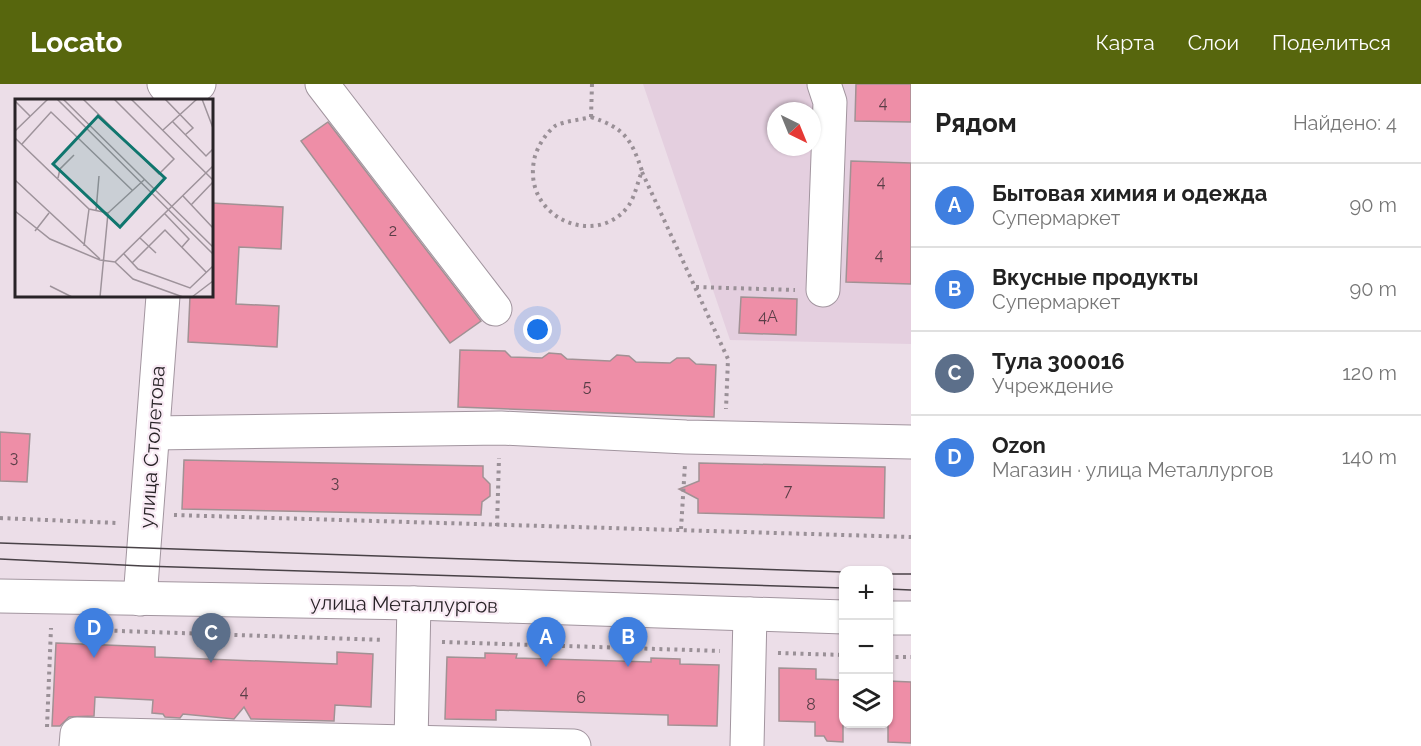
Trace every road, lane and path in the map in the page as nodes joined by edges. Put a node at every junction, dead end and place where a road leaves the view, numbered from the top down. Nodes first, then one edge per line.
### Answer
1 (164, 84) edge
2 (199, 84) edge
3 (322, 84) edge
4 (592, 84) edge
5 (824, 84) edge
6 (175, 99) edge
7 (177, 99) edge
8 (591, 117) junction
9 (642, 171) junction
10 (696, 287) junction
11 (823, 290) joint
12 (163, 297) edge
13 (495, 309) dead end
14 (501, 428) junction
15 (153, 433) junction
16 (686, 437) junction
17 (725, 437) junction
18 (911, 442) edge
19 (0, 518) edge
20 (146, 525) junction
21 (497, 526) junction
22 (681, 529) junction
23 (911, 537) edge
24 (0, 596) edge
25 (140, 599) junction
26 (414, 603) junction
27 (750, 614) junction
28 (839, 617) edge
29 (893, 618) edge
30 (911, 618) edge
31 (51, 628) dead end
32 (893, 657) edge
33 (911, 657) edge
34 (76, 740) edge
35 (411, 742) junction
36 (574, 746) edge
37 (747, 746) edge

1 - 6 main road
2 - 7 main road
3 - 13 main road
4 - 8 path
5 - 11 main road
8 - 9 path
8 - 9 path
9 - 10 path
10 - 11 path
10 - 17 path
12 - 15 main road, улица Столетова
14 - 15 main road
14 - 16 main road
14 - 21 path
15 - 20 main road, улица Столетова
16 - 17 main road
16 - 22 path
17 - 18 main road
19 - 20 path
20 - 21 path
20 - 25 main road, улица Столетова
21 - 22 path
22 - 23 path
24 - 25 main road, улица Металлургов
25 - 26 main road, улица Металлургов
26 - 27 main road, улица Металлургов
26 - 35 main road
27 - 28 main road, улица Металлургов
27 - 37 main road
29 - 30 main road
31 - 34 path
32 - 33 path
34 - 35 main road
35 - 36 main road

